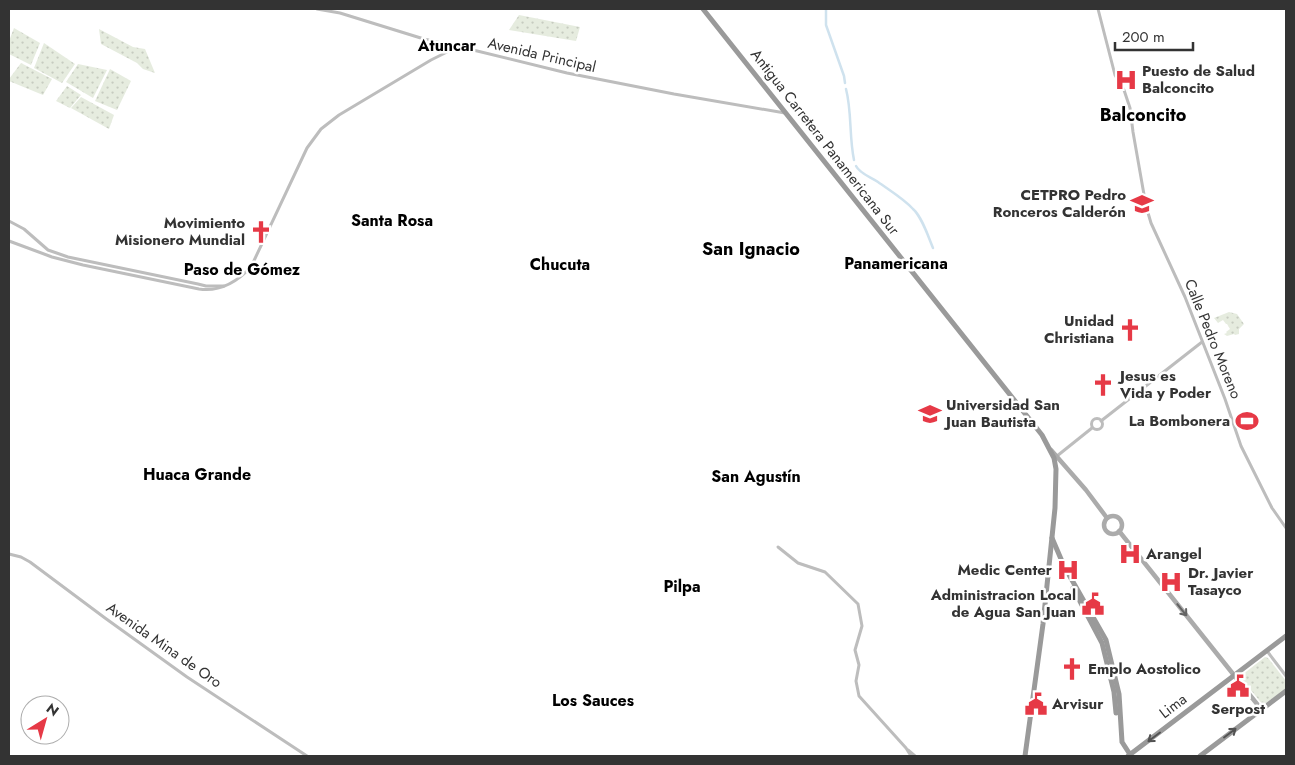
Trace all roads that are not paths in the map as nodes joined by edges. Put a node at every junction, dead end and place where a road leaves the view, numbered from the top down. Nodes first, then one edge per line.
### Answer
1 (317, 9) edge
2 (703, 9) edge
3 (1098, 9) edge
4 (447, 44) junction
5 (469, 49) junction
6 (447, 52) junction
7 (786, 113) junction
8 (9, 221) edge
9 (9, 241) edge
10 (225, 286) junction
11 (1202, 342) junction
12 (1204, 346) junction
13 (1196, 347) junction
14 (1101, 421) junction
15 (1092, 428) junction
16 (1056, 457) junction
17 (1107, 518) junction
18 (1286, 528) edge
19 (1119, 531) junction
20 (1052, 540) junction
21 (778, 547) dead end
22 (9, 554) edge
23 (1286, 636) edge
24 (1267, 651) junction
25 (1234, 676) junction
26 (1286, 676) edge
27 (1286, 690) edge
28 (1261, 709) junction
29 (906, 748) junction
30 (307, 756) edge
31 (911, 756) edge
32 (915, 756) edge
33 (1025, 756) edge
34 (1129, 756) edge
35 (1200, 756) edge

1 - 4 main road
2 - 7 highway, Antigua Carretera Panamericana Sur
3 - 11 main road, Calle Pedro Moreno
4 - 5 main road
4 - 6 main road
5 - 6 main road, Avenida Principal
5 - 7 main road, Avenida Principal
6 - 10 main road, Avenida Principal
7 - 16 highway, Antigua Carretera Panamericana Sur
8 - 10 main road
9 - 10 main road
11 - 12 main road, Calle Pedro Moreno
11 - 13 main road
12 - 13 main road
12 - 18 main road, Calle Pedro Moreno
13 - 14 main road
14 - 15 main road
14 - 15 main road
15 - 16 main road
16 - 17 main road
16 - 20 highway, Antigua Carretera Panamericana Sur
17 - 19 main road
17 - 19 main road
19 -> 25 main road
20 - 33 highway, Antigua Carretera Panamericana Sur
20 - 34 highway
21 - 29 main road
22 - 30 main road, Avenida Mina de Oro
23 - 24 highway, Lima
24 - 25 highway, Lima
24 - 26 main road
25 - 28 main road
25 -> 34 highway, Lima
27 - 28 highway
35 -> 28 highway
29 - 31 main road
29 - 32 main road

